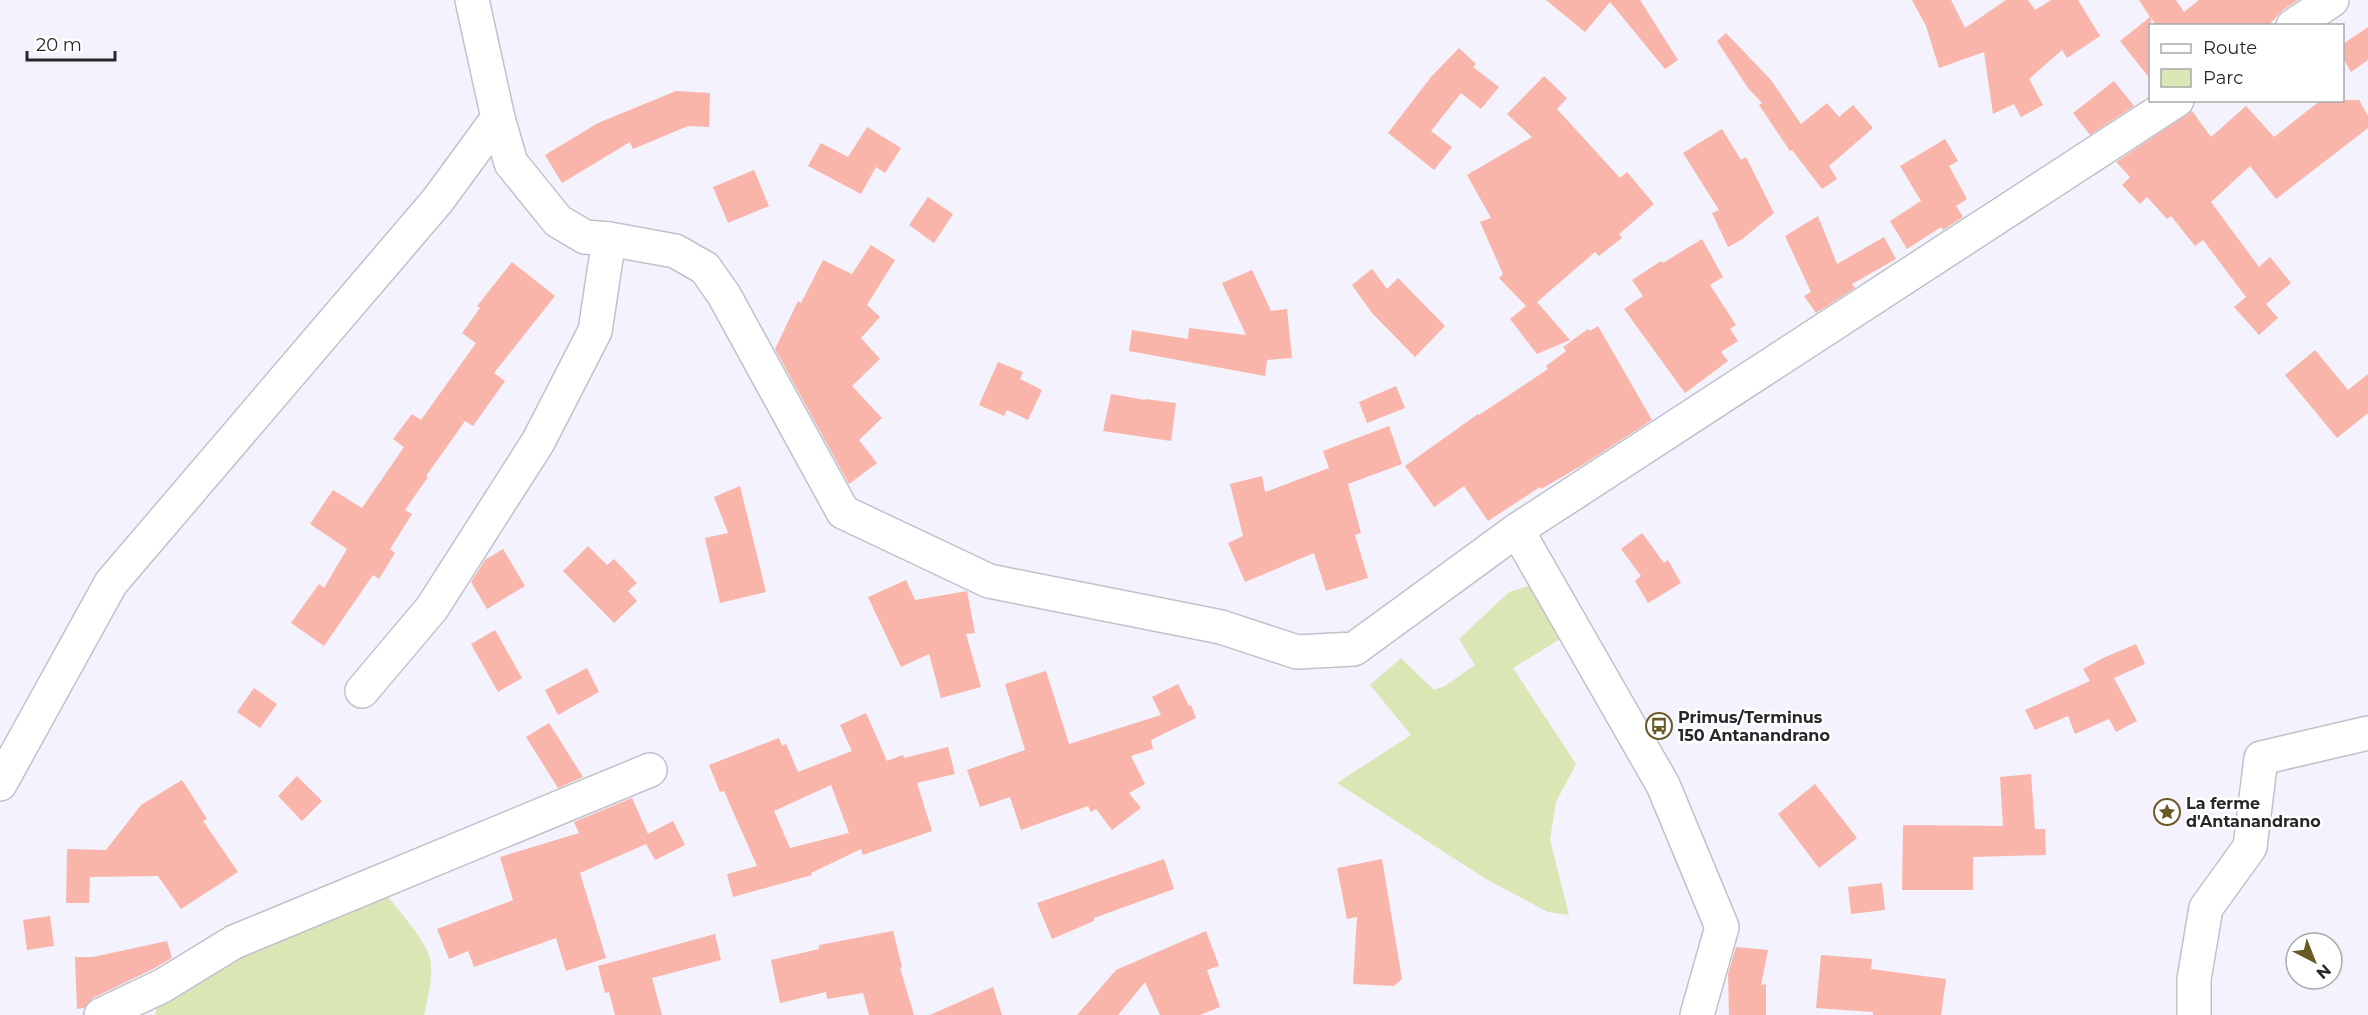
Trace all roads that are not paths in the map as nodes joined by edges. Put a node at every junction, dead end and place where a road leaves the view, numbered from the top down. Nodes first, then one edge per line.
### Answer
1 (472, 0) edge
2 (2332, 0) edge
3 (2296, 24) edge
4 (2174, 102) edge
5 (498, 118) junction
6 (609, 239) junction
7 (1517, 530) junction
8 (362, 692) dead end
9 (2368, 733) edge
10 (650, 770) dead end
11 (0, 784) edge
12 (101, 1015) edge
13 (1697, 1015) edge
14 (2194, 1015) edge

1 - 5 street
2 - 3 street
4 - 7 street
5 - 6 street
5 - 11 street
6 - 7 street
6 - 8 street
7 - 13 street
9 - 14 street
10 - 12 street

